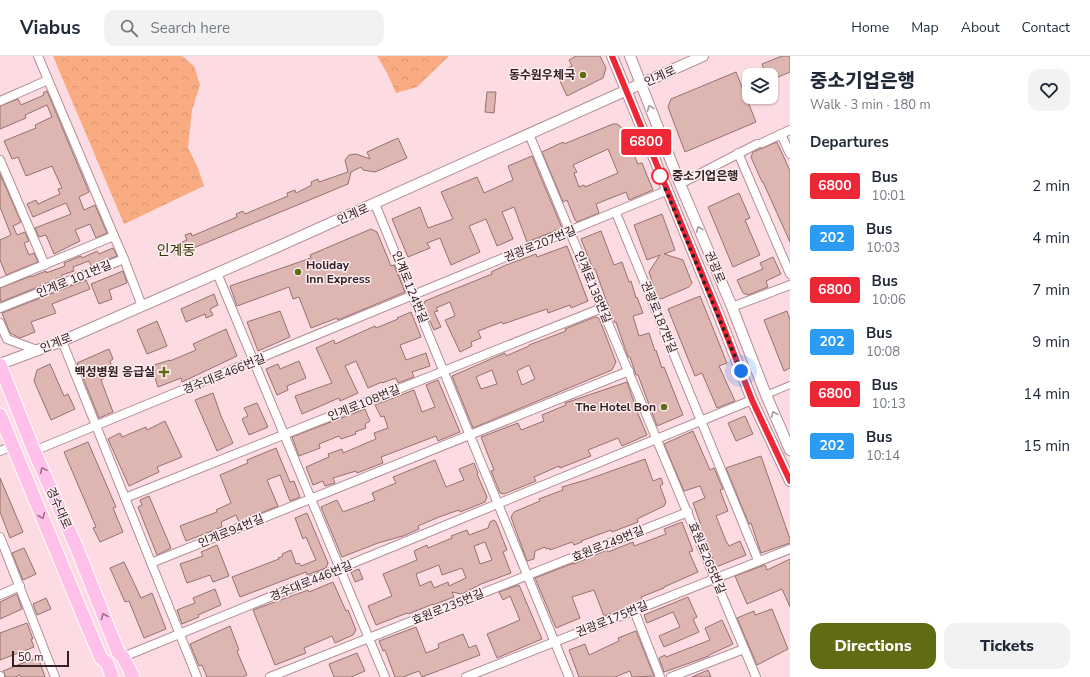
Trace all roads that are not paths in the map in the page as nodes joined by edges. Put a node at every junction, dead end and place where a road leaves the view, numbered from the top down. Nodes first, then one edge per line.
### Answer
1 (38, 56) edge
2 (612, 56) edge
3 (630, 56) edge
4 (703, 56) edge
5 (47, 78) junction
6 (641, 84) junction
7 (625, 91) junction
8 (0, 100) edge
9 (790, 130) edge
10 (529, 134) junction
11 (781, 134) junction
12 (738, 153) junction
13 (790, 154) edge
14 (0, 160) edge
15 (680, 184) junction
16 (666, 191) junction
17 (375, 204) junction
18 (616, 213) junction
19 (570, 232) junction
20 (114, 236) junction
21 (124, 259) junction
22 (45, 265) junction
23 (217, 273) junction
24 (790, 274) edge
25 (0, 283) edge
26 (790, 285) edge
27 (413, 296) junction
28 (142, 306) junction
29 (732, 307) junction
30 (0, 308) edge
31 (602, 308) junction
32 (0, 323) edge
33 (62, 341) junction
34 (37, 350) junction
35 (254, 361) junction
36 (0, 365) edge
37 (444, 371) junction
38 (629, 371) junction
39 (790, 385) edge
40 (766, 395) junction
41 (752, 400) junction
42 (0, 415) edge
43 (701, 421) junction
44 (96, 426) junction
45 (285, 434) junction
46 (470, 435) junction
47 (657, 439) junction
48 (12, 446) junction
49 (0, 450) edge
50 (790, 450) edge
51 (34, 451) junction
52 (790, 481) edge
53 (125, 498) junction
54 (311, 498) junction
55 (498, 504) junction
56 (688, 512) junction
57 (0, 537) edge
58 (790, 548) edge
59 (758, 560) junction
60 (151, 563) junction
61 (340, 569) junction
62 (528, 576) junction
63 (715, 578) junction
64 (20, 586) junction
65 (0, 594) edge
66 (634, 610) junction
67 (180, 634) junction
68 (369, 638) junction
69 (555, 642) junction
70 (744, 649) junction
71 (121, 655) junction
72 (101, 658) junction
73 (55, 677) edge
74 (103, 677) edge
75 (112, 677) edge
76 (123, 677) edge
77 (133, 677) edge
78 (197, 677) edge
79 (270, 677) edge
80 (385, 677) edge
81 (466, 677) edge
82 (569, 677) edge
83 (660, 677) edge
84 (671, 677) edge
85 (756, 677) edge

1 - 5 street
2 - 7 street, 권광로
3 - 6 street, 권광로
4 - 6 street, 인계로
5 - 8 street
5 - 20 street
6 - 7 street, 인계로
15 -> 6 street, 권광로
7 - 10 street, 인계로
7 - 16 street, 권광로
9 - 11 street
10 - 17 street, 인계로
10 - 19 street, 인계로138번길
11 - 12 street
11 - 13 street
12 - 15 street
12 - 24 street
14 - 22 street
29 -> 15 street, 권광로
16 - 18 street, 권광로207번길
16 - 41 street, 권광로
17 - 23 street, 인계로
17 - 27 street, 인계로124번길
18 - 19 street, 권광로207번길
18 - 43 street, 권광로187번길
19 - 27 street, 권광로207번길
19 - 31 street, 인계로138번길
20 - 21 street
20 - 22 street
21 - 28 street, 인계로 101번길
21 - 30 street, 인계로 101번길
22 - 25 street
23 - 28 street, 인계로
23 - 35 street
26 - 29 street
27 - 35 street, 경수대로466번길
27 - 37 street, 인계로124번길
28 - 33 street, 인계로
29 - 40 street, 권광로
31 - 37 street
31 - 38 street, 인계로138번길
32 - 34 street
33 - 34 street, 인계로
33 - 44 street
34 - 36 street, 인계로
35 - 44 street, 경수대로466번길
35 - 45 street
36 - 51 main road, 경수대로
37 - 45 street, 인계로108번길
37 - 46 street, 인계로124번길
38 - 46 street
38 - 47 street, 인계로138번길
39 - 40 street
50 -> 40 street, 권광로
41 - 43 street
41 - 52 street, 권광로
42 - 48 main road, 경수대로
43 - 47 street
43 - 59 street
44 - 51 street, 경수대로466번길
44 - 53 street
45 - 53 street
45 - 54 street
46 - 54 street
46 - 55 street, 인계로124번길
47 - 55 street
47 - 56 street, 효원로265번길
48 - 49 street
48 -> 72 main road, 경수대로
71 -> 51 main road, 경수대로
53 - 60 street
54 - 60 street, 인계로94번길
54 - 61 street
55 - 61 street, 경수대로446번길
55 - 62 street
56 - 62 street, 효원로249번길
56 - 63 street, 효원로265번길
57 - 64 street
58 - 59 street, 권광로175번길
59 - 63 street, 권광로175번길
60 - 67 street
61 - 67 street, 경수대로446번길
61 - 68 street
62 - 68 street, 효원로235번길
62 - 69 street
63 - 66 street, 권광로175번길
63 - 70 street, 효원로265번길
64 - 65 street
64 - 73 street
66 - 69 street, 권광로175번길
66 - 83 street
67 - 71 street, 경수대로446번길
67 - 78 street
68 - 79 street, 효원로235번길
68 - 80 street
69 - 81 street, 권광로175번길
69 - 82 street
70 - 84 street
70 - 85 street, 효원로265번길
71 - 76 main road, 경수대로
71 - 77 main road, 경수대로
72 - 74 main road, 경수대로
72 - 75 main road, 경수대로

